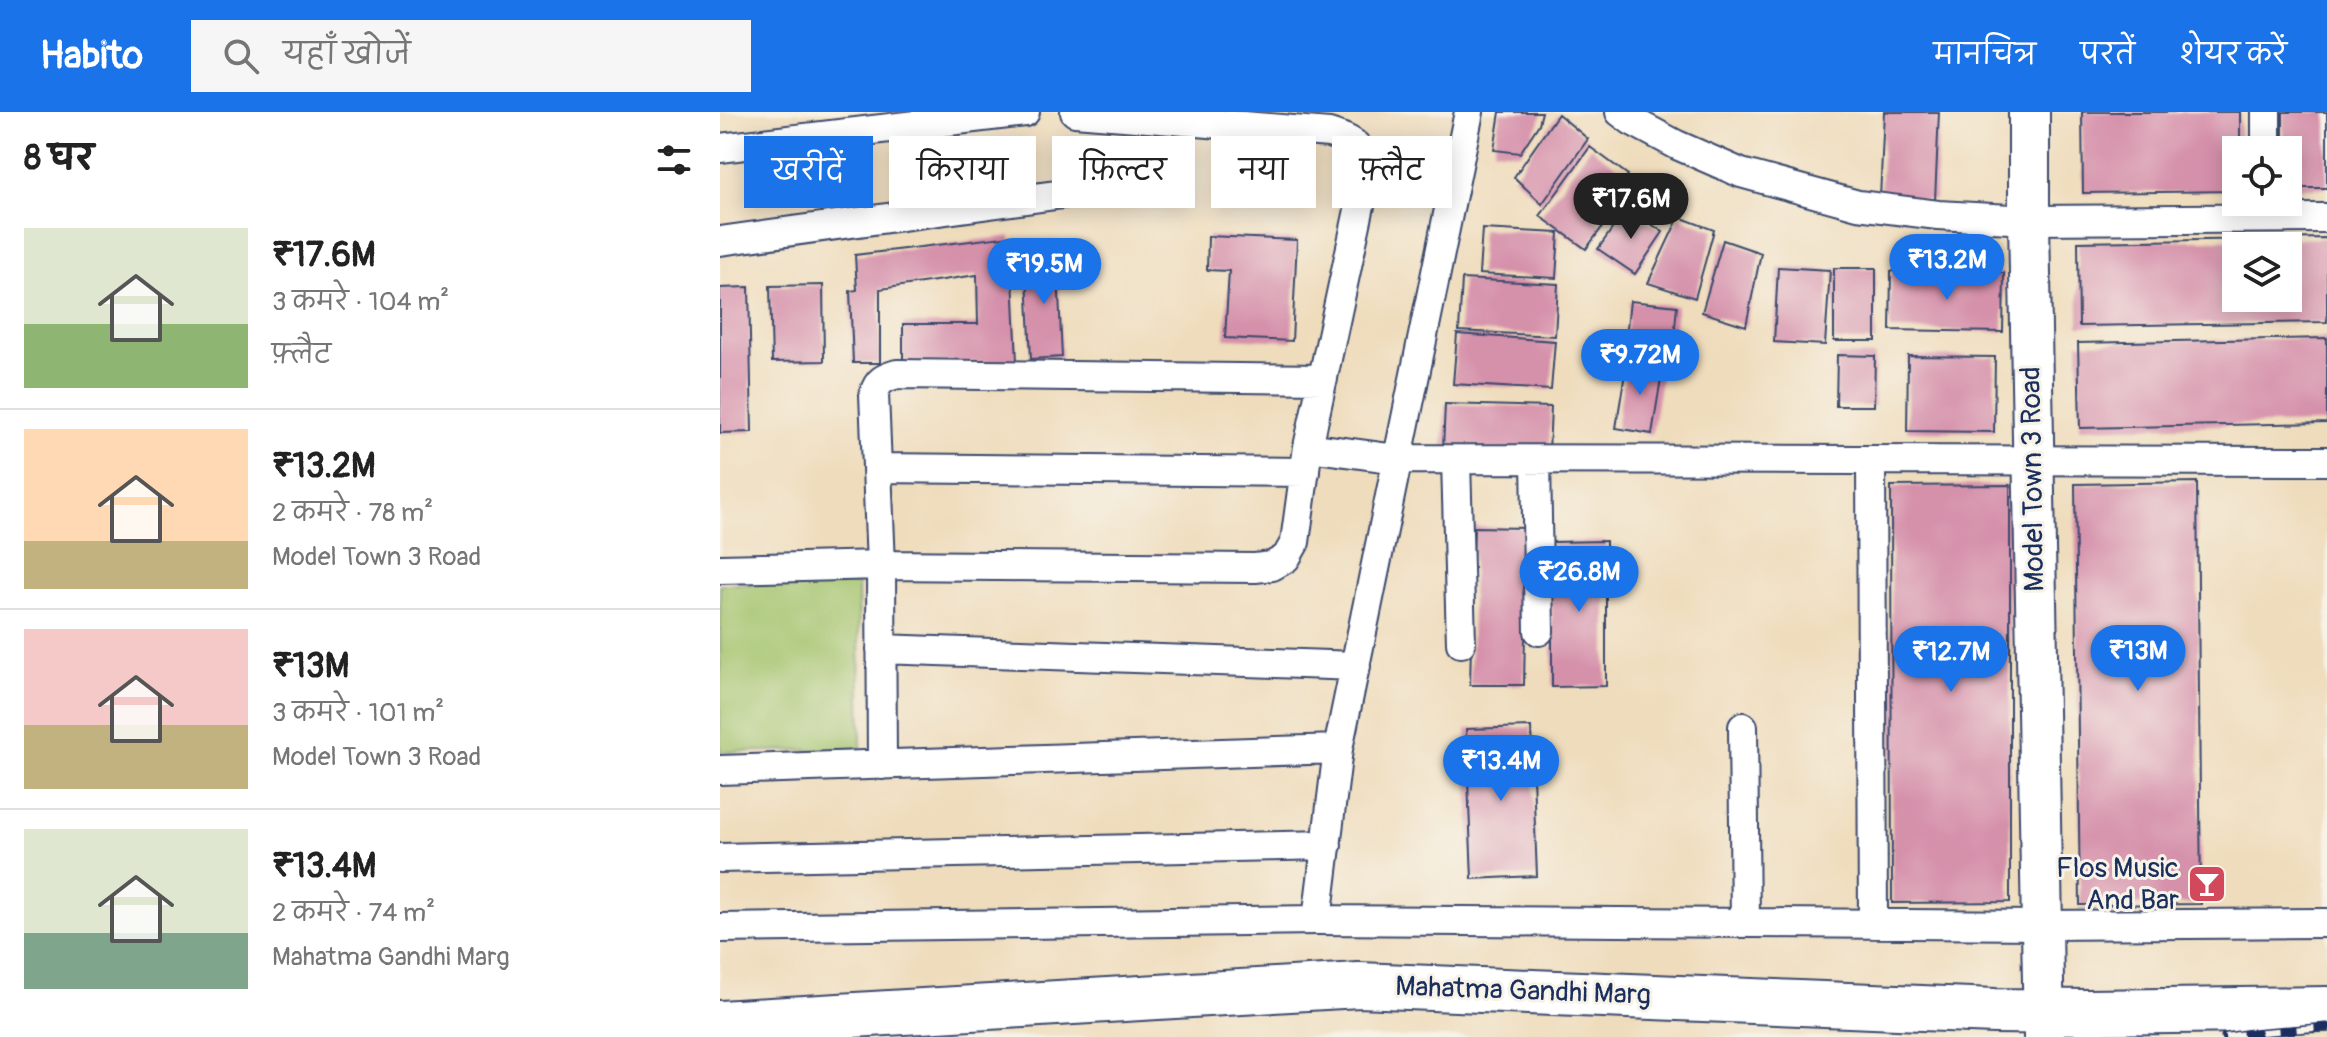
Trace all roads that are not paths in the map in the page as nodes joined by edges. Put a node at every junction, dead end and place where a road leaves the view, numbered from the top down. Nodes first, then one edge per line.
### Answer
1 (1025, 112) edge
2 (1075, 112) edge
3 (1469, 112) edge
4 (1620, 112) edge
5 (2029, 112) edge
6 (2266, 112) edge
7 (2266, 136) edge
8 (720, 148) edge
9 (1052, 196) edge
10 (2222, 212) edge
11 (2302, 215) edge
12 (2327, 218) edge
13 (2029, 220) junction
14 (720, 241) edge
15 (1323, 379) junction
16 (1397, 459) junction
17 (1307, 460) junction
18 (1456, 460) junction
19 (1536, 460) junction
20 (1871, 461) junction
21 (2327, 461) edge
22 (2033, 462) junction
23 (877, 468) junction
24 (881, 565) junction
25 (720, 569) edge
26 (1539, 631) dead end
27 (1461, 643) dead end
28 (881, 649) junction
29 (1356, 666) junction
30 (1743, 727) dead end
31 (1338, 749) junction
32 (882, 765) junction
33 (720, 770) edge
34 (1327, 845) junction
35 (720, 858) edge
36 (1317, 920) junction
37 (1745, 923) junction
38 (2327, 923) edge
39 (1873, 924) junction
40 (2041, 925) junction
41 (720, 928) edge
42 (2327, 1009) edge
43 (720, 1023) edge
44 (2044, 1024) edge

1 - 8 street
2 - 15 street
3 - 16 street
4 - 13 street
5 - 13 street, Model Town 3 Road
6 - 7 street
9 - 14 street
10 - 13 street
11 - 12 street
13 - 22 street, Model Town 3 Road
15 - 17 street
15 - 23 street
16 - 17 street
16 - 18 street
16 - 29 street
17 - 23 street
17 - 24 street
18 - 19 street
18 - 27 street
19 - 20 street
19 - 26 street
20 - 22 street
20 - 39 street
21 - 22 street
22 - 40 street, Model Town 3 Road
23 - 24 street
24 - 25 street
24 - 28 street
28 - 29 street
28 - 32 street
29 - 31 street
30 - 37 street
31 - 32 street
31 - 34 street
32 - 33 street
34 - 35 street
34 - 36 street
36 - 37 street
36 - 41 street
37 - 39 street
38 - 40 street
39 - 40 street
40 - 44 street, Model Town 3 Road
42 - 44 main road, Mahatma Gandhi Marg
43 - 44 main road, Mahatma Gandhi Marg

